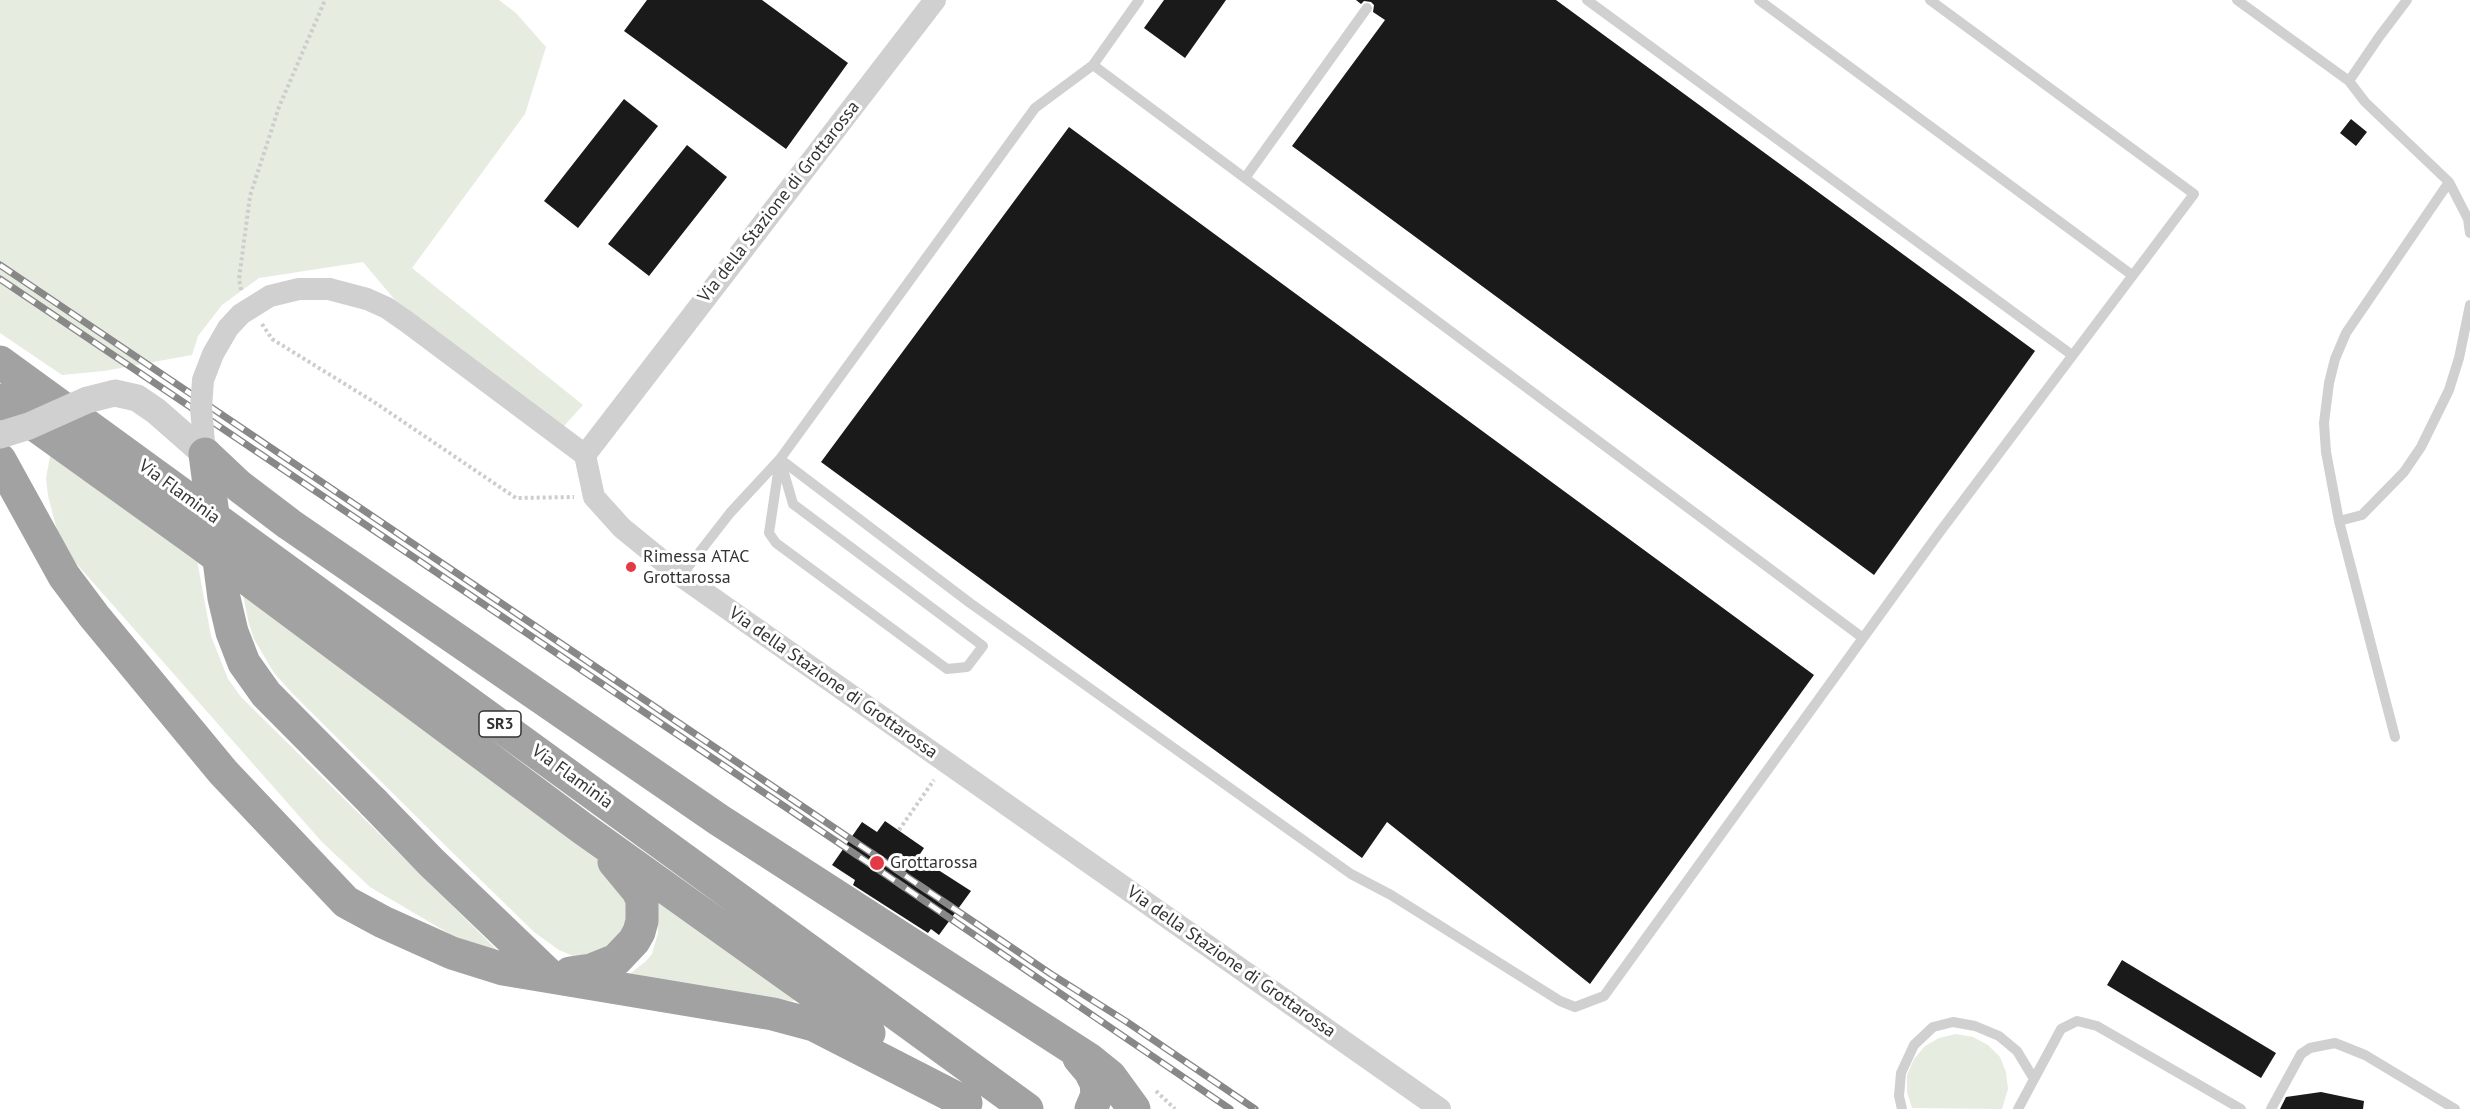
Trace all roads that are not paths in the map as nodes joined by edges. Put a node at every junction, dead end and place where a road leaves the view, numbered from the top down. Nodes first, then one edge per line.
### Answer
1 (935, 0) edge
2 (1139, 0) edge
3 (1587, 0) edge
4 (1759, 0) edge
5 (1930, 0) edge
6 (2237, 0) edge
7 (2407, 0) edge
8 (1367, 8) dead end
9 (1093, 65) junction
10 (2349, 81) junction
11 (1245, 178) junction
12 (2449, 182) junction
13 (2470, 233) edge
14 (2132, 274) junction
15 (2470, 305) edge
16 (2072, 355) junction
17 (0, 363) edge
18 (0, 400) edge
19 (0, 435) edge
20 (205, 454) junction
21 (585, 456) junction
22 (780, 459) junction
23 (0, 460) edge
24 (2338, 521) junction
25 (681, 576) junction
26 (1863, 638) junction
27 (2395, 736) dead end
28 (582, 828) junction
29 (550, 976) junction
30 (1067, 1046) junction
31 (2034, 1079) junction
32 (998, 1088) junction
33 (970, 1106) edge
34 (1027, 1109) edge
35 (1047, 1109) edge
36 (1091, 1109) edge
37 (1134, 1109) edge
38 (1440, 1109) edge
39 (1902, 1109) edge
40 (2018, 1109) edge
41 (2241, 1109) edge
42 (2271, 1109) edge
43 (2455, 1109) edge

1 - 21 street, Via della Stazione di Grottarossa
2 - 9 lane
3 - 16 lane
4 - 14 lane
5 - 14 lane
6 - 10 lane
7 - 10 lane
8 - 11 lane
9 - 11 lane
9 - 22 lane
10 - 12 lane
11 - 26 lane
12 - 13 lane
12 - 24 lane
14 - 16 lane
15 - 24 lane
16 - 26 lane
17 - 32 highway, Via Flaminia / SR3
18 - 28 highway, Via Flaminia / SR3
19 - 20 street, bridge
20 - 21 street, bridge
20 - 29 highway, bridge
20 - 30 highway
21 - 25 street, Via della Stazione di Grottarossa
22 - 22 lane
22 - 25 lane
22 - 26 lane
23 - 29 highway
24 - 27 lane
25 - 38 street, Via della Stazione di Grottarossa
28 - 29 highway
28 - 33 highway, Via Flaminia / SR3
29 - 33 highway
30 - 36 highway
30 - 37 highway
31 - 39 lane
31 - 40 lane
31 - 41 lane
32 - 34 highway, Via Flaminia / SR3
32 - 35 highway
42 - 43 lane

